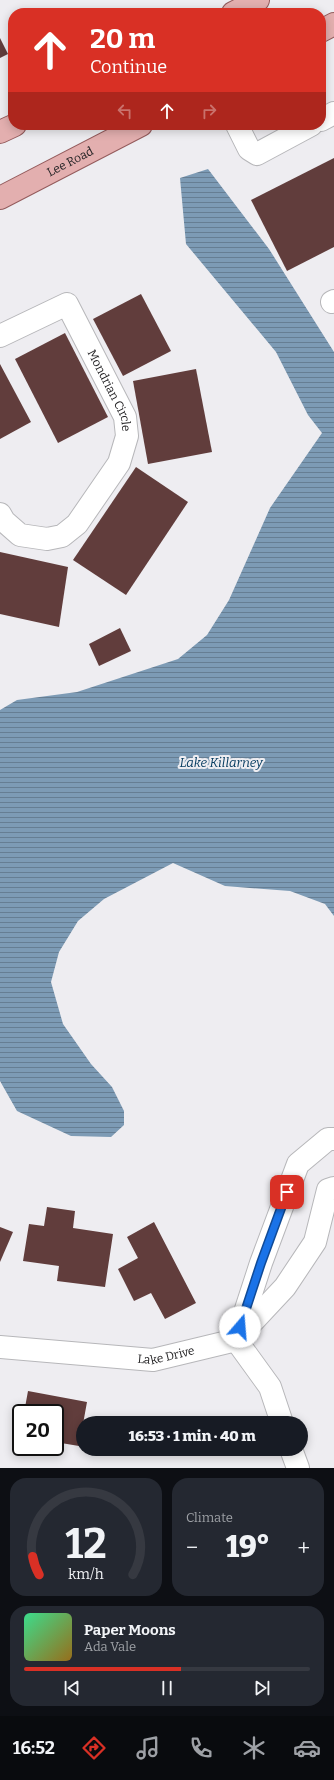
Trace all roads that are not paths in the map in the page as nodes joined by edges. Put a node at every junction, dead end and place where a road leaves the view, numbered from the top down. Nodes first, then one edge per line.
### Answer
1 (258, 0) edge
2 (232, 8) edge
3 (131, 130) edge
4 (240, 130) edge
5 (302, 130) edge
6 (0, 198) edge
7 (0, 336) edge
8 (0, 514) edge
9 (334, 1139) edge
10 (334, 1188) edge
11 (236, 1340) junction
12 (0, 1347) edge
13 (280, 1416) edge
14 (294, 1456) edge
15 (298, 1468) edge

1 - 2 main road
3 - 6 main road, Lee Road
4 - 5 street
7 - 8 street, Mondrian Circle
9 - 11 street
10 - 11 street
11 - 12 street, Lake Drive
11 - 13 street
14 - 15 street

